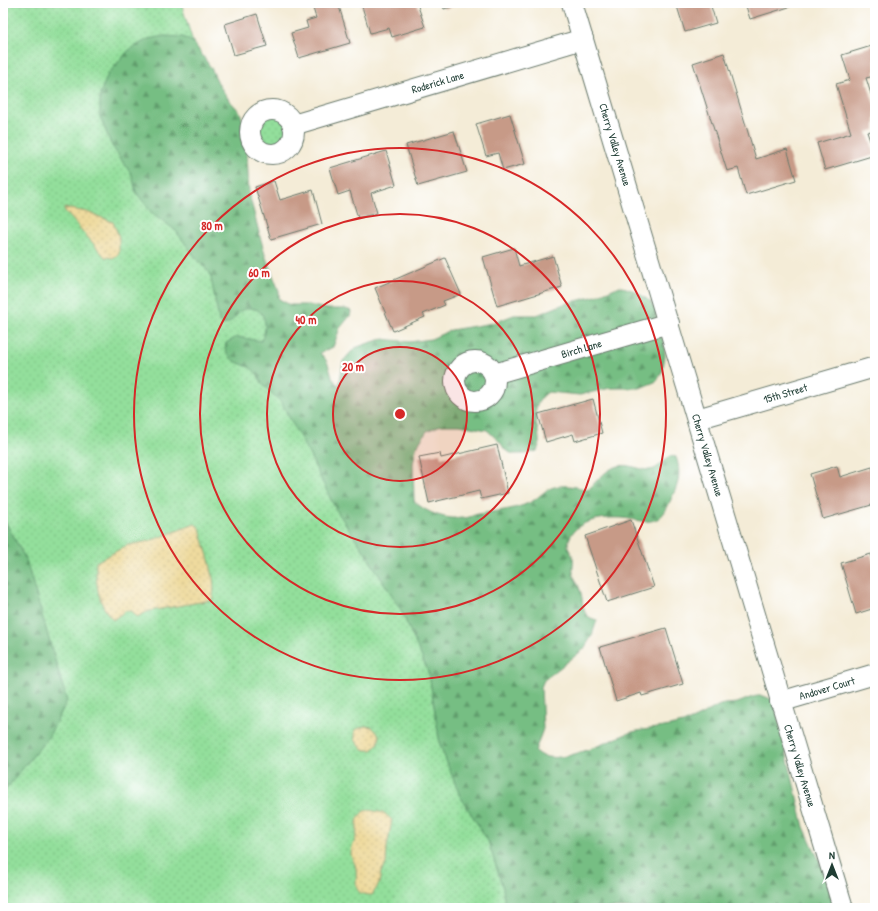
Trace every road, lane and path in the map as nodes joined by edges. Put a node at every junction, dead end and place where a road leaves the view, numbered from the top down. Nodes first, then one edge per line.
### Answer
1 (572, 3) edge
2 (582, 39) junction
3 (293, 125) dead end
4 (669, 323) junction
5 (875, 367) edge
6 (494, 374) dead end
7 (697, 419) junction
8 (875, 674) edge
9 (780, 702) junction
10 (843, 908) edge

1 - 2 street, Cherry Valley Avenue
2 - 3 street, Roderick Lane
2 - 4 street, Cherry Valley Avenue
4 - 6 street, Birch Lane
4 - 7 street, Cherry Valley Avenue
5 - 7 street, 15th Street
7 - 9 street, Cherry Valley Avenue
8 - 9 street, Andover Court
9 - 10 street, Cherry Valley Avenue

